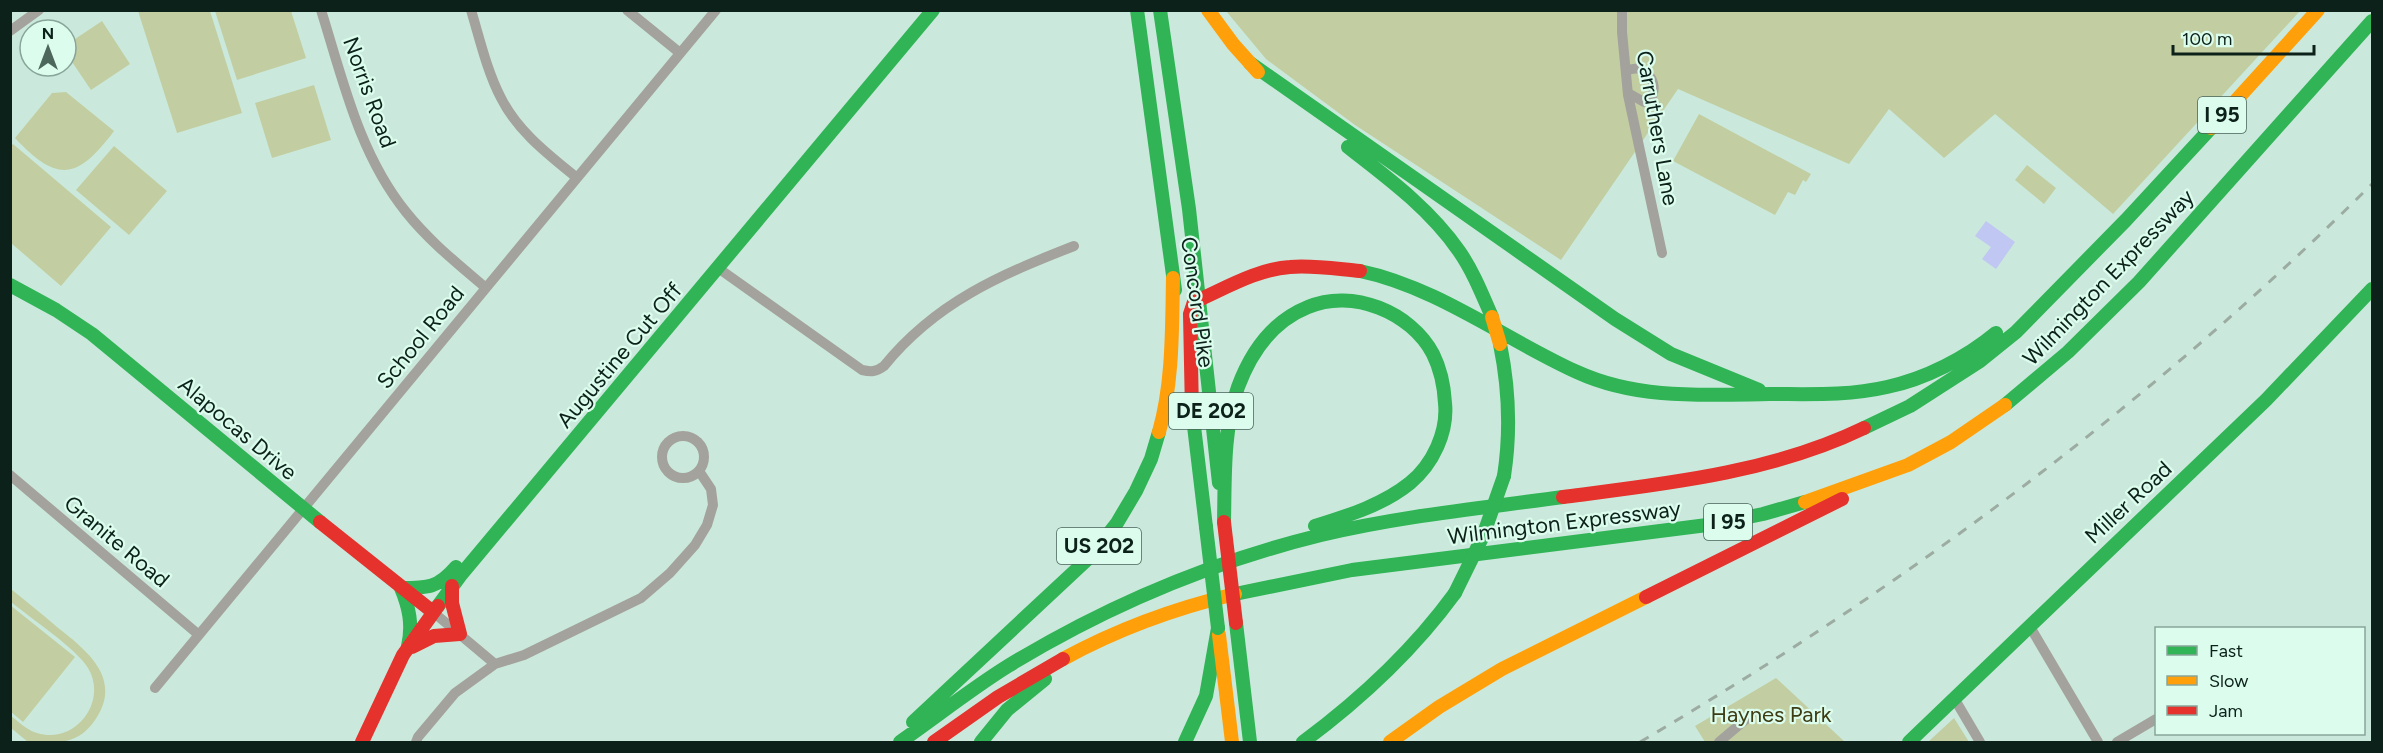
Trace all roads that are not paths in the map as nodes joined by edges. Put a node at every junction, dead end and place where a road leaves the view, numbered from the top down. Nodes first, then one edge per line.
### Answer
1 (39, 10) edge
2 (321, 10) edge
3 (471, 10) edge
4 (627, 10) edge
5 (716, 10) edge
6 (1137, 10) edge
7 (1160, 10) edge
8 (1208, 10) edge
9 (1622, 10) edge
10 (2318, 10) edge
11 (926, 13) edge
12 (2373, 21) edge
13 (10, 31) edge
14 (680, 53) junction
15 (1250, 63) junction
16 (1626, 71) junction
17 (1628, 93) junction
18 (577, 178) junction
19 (2126, 220) junction
20 (1074, 246) dead end
21 (1662, 253) dead end
22 (718, 268) junction
23 (1173, 278) junction
24 (10, 285) edge
25 (486, 288) junction
26 (2373, 289) edge
27 (1198, 299) junction
28 (1774, 395) junction
29 (1192, 412) junction
30 (1906, 466) junction
31 (699, 471) junction
32 (10, 475) edge
33 (304, 509) junction
34 (1224, 522) junction
35 (472, 562) junction
36 (452, 586) junction
37 (401, 588) junction
38 (1130, 602) junction
39 (1187, 608) junction
40 (433, 612) junction
41 (2029, 625) junction
42 (1218, 628) junction
43 (460, 634) junction
44 (199, 636) junction
45 (406, 650) junction
46 (495, 664) junction
47 (155, 688) dead end
48 (1954, 698) junction
49 (1751, 715) dead end
50 (2155, 720) edge
51 (362, 742) edge
52 (416, 742) edge
53 (892, 742) edge
54 (900, 742) edge
55 (934, 742) edge
56 (981, 742) edge
57 (1185, 742) edge
58 (1232, 742) edge
59 (1250, 742) edge
60 (1303, 742) edge
61 (1390, 742) edge
62 (1719, 742) edge
63 (1909, 742) edge
64 (1980, 742) edge
65 (2098, 742) edge
66 (2116, 742) edge

1 - 13 street
2 - 25 street, Norris Road
3 - 18 street
4 - 14 street
5 - 14 street, School Road
6 - 23 main road, Concord Pike / US 202
7 - 27 main road, Concord Pike / DE 202
8 - 15 main road
9 - 16 street, Carruthers Lane
10 - 19 main road, Wilmington Expressway / I 95
11 - 22 main road, Augustine Cut Off
12 - 30 main road, Wilmington Expressway / I 95
14 - 18 street, School Road
15 - 28 main road
15 - 60 main road, bridge
16 - 17 street, Carruthers Lane
16 - 17 street
17 - 21 street, Carruthers Lane
18 - 25 street, School Road
19 - 28 main road
19 - 38 main road, Wilmington Expressway / I 95
20 - 22 street
22 - 35 main road, Augustine Cut Off
23 - 29 main road, Concord Pike / DE 202
23 - 53 main road, US 202
24 - 33 main road, Alapocas Drive
25 - 33 street, School Road
26 - 41 main road, Miller Road
27 - 28 main road
27 - 29 main road
27 - 34 main road, Concord Pike / DE 202
29 - 42 main road, Concord Pike / DE 202, bridge
30 - 39 main road, Wilmington Expressway / I 95
30 - 61 main road
31 - 31 street
31 - 46 street
32 - 44 street, Granite Road
33 - 37 main road, Alapocas Drive
33 - 44 street, School Road
34 - 38 main road
34 - 59 main road, Concord Pike / DE 202, bridge
35 - 36 main road, Augustine Cut Off
35 - 37 main road
36 - 40 main road, Augustine Cut Off
36 - 43 main road
37 - 40 main road, Alapocas Drive
37 - 45 main road
38 - 54 main road, Wilmington Expressway / I 95
39 - 55 main road, Wilmington Expressway / I 95
39 - 56 main road
40 - 43 street
40 - 45 main road, Augustine Cut Off
41 - 48 main road, Miller Road
41 - 65 street
42 - 57 main road
42 - 58 main road, Concord Pike / DE 202
43 - 45 main road
43 - 46 street
44 - 47 street, School Road
45 - 51 main road, Augustine Cut Off
46 - 52 street
48 - 63 main road, Miller Road
48 - 64 street
49 - 62 street
50 - 66 street

